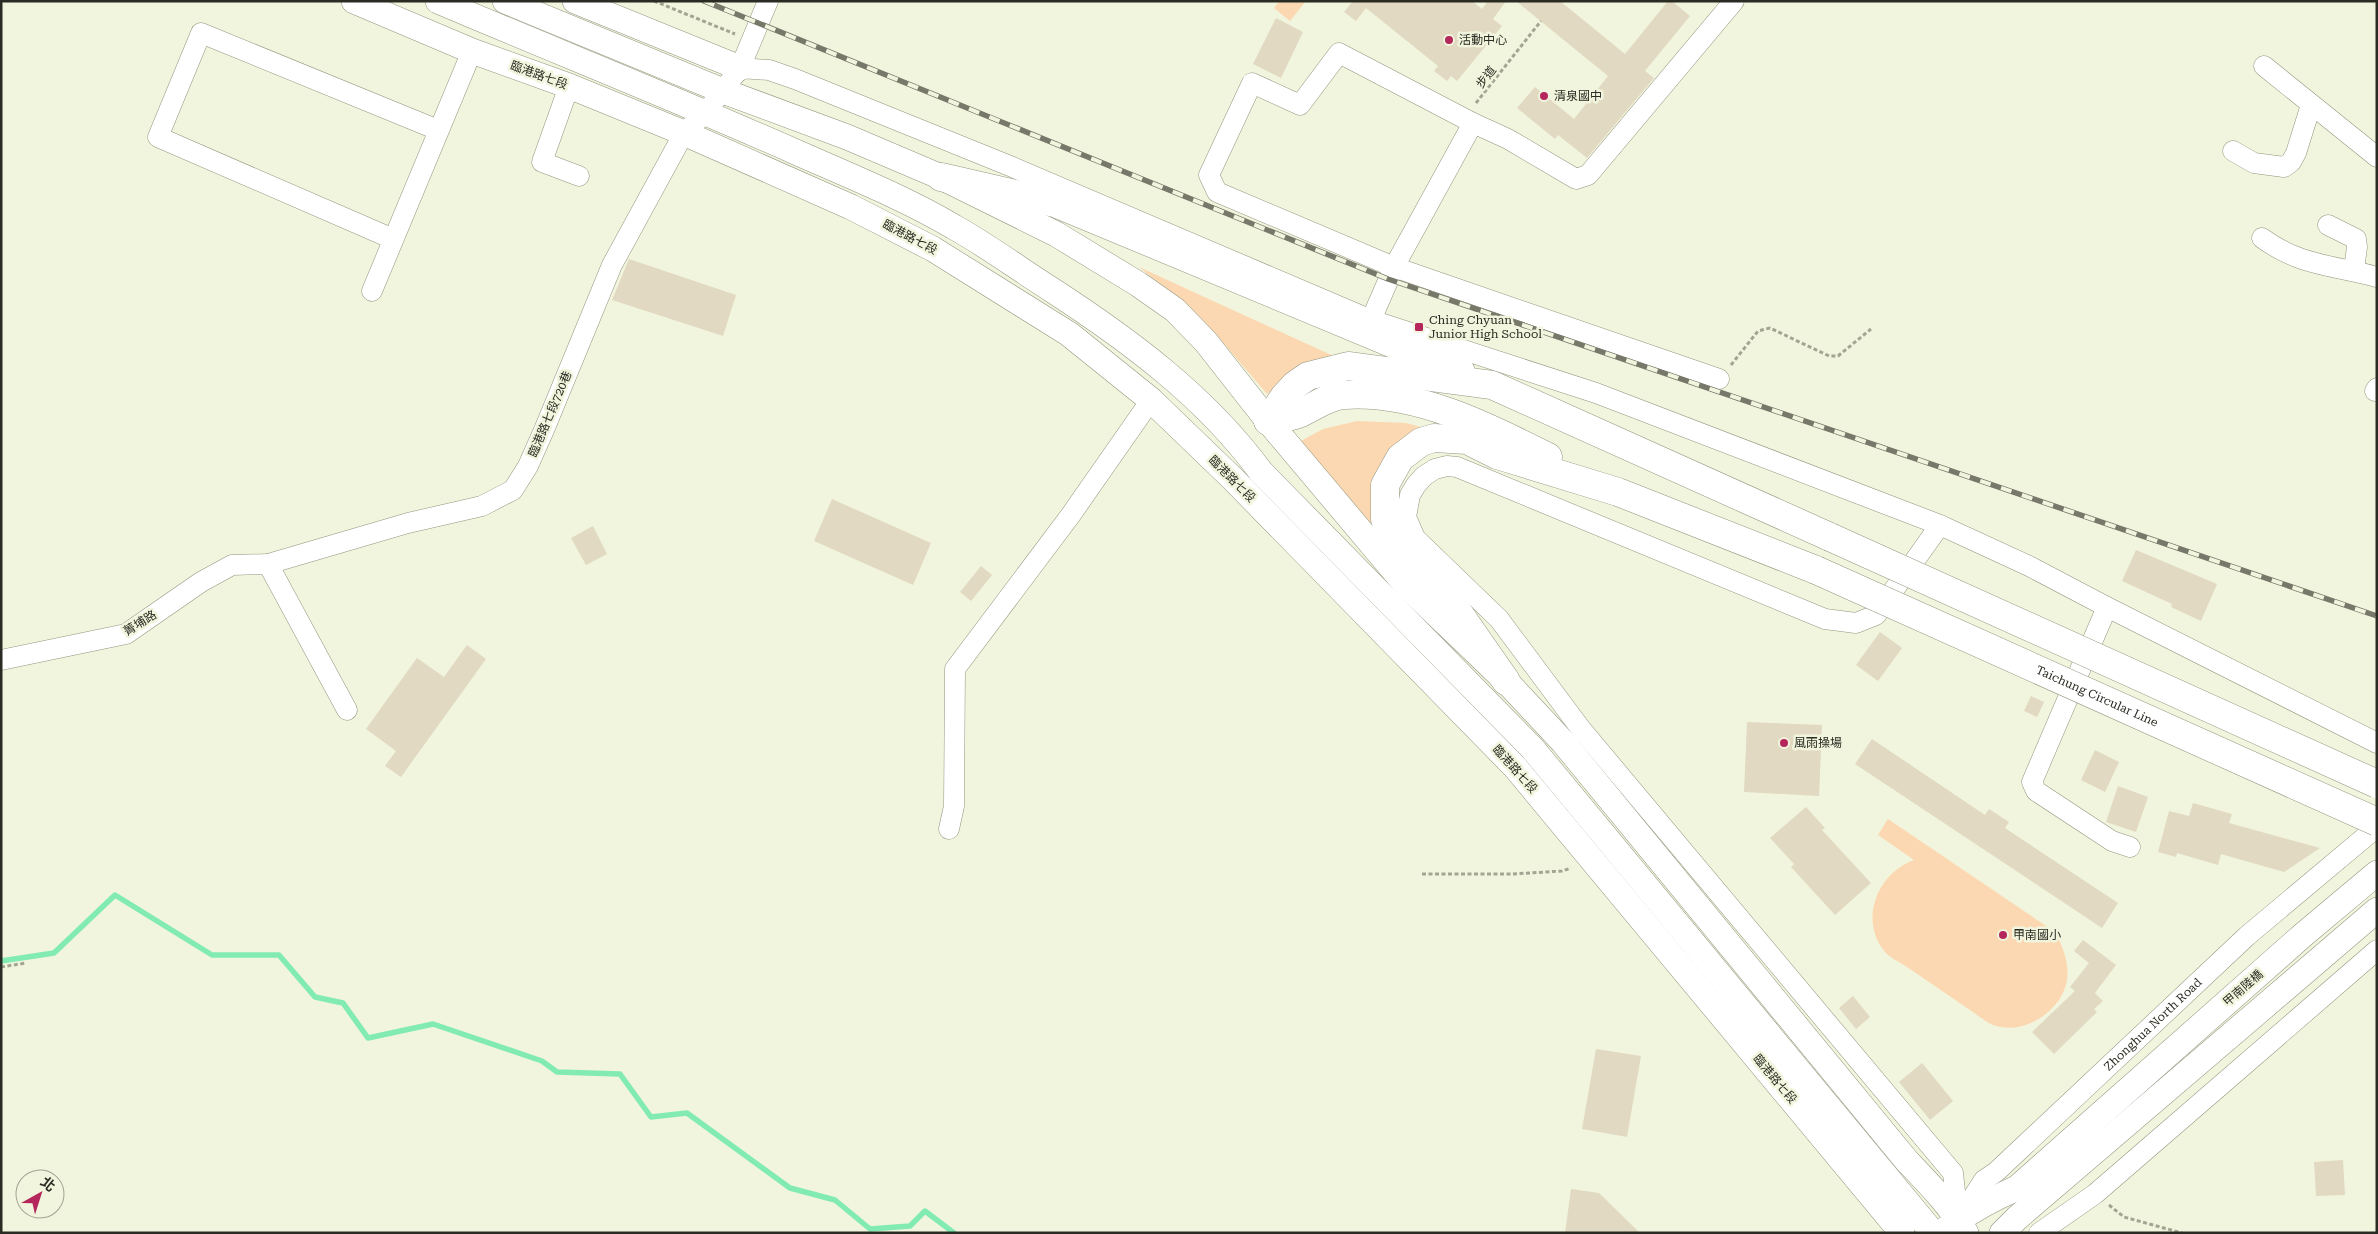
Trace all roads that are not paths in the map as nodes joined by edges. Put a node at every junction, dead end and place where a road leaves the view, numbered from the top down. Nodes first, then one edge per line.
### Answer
1 (354, 1) edge
2 (438, 1) edge
3 (505, 1) edge
4 (575, 1) edge
5 (1734, 1) edge
6 (763, 3) edge
7 (472, 51) junction
8 (2264, 66) dead end
9 (740, 68) junction
10 (569, 86) junction
11 (723, 91) junction
12 (2311, 106) junction
13 (706, 112) junction
14 (1473, 123) junction
15 (438, 130) junction
16 (684, 133) junction
17 (2233, 151) dead end
18 (2377, 156) edge
19 (579, 176) dead end
20 (941, 176) junction
21 (2328, 225) dead end
22 (2262, 238) dead end
23 (393, 239) junction
24 (1394, 267) junction
25 (2354, 270) junction
26 (2377, 277) edge
27 (372, 291) dead end
28 (1371, 320) junction
29 (1719, 379) road end
30 (1492, 385) junction
31 (1150, 400) junction
32 (1268, 421) junction
33 (1239, 442) junction
34 (1618, 492) junction
35 (1940, 524) junction
36 (268, 564) junction
37 (2107, 608) junction
38 (1, 660) edge
39 (1506, 681) junction
40 (347, 710) dead end
41 (2377, 743) edge
42 (1532, 748) junction
43 (1515, 767) junction
44 (2377, 784) edge
45 (2377, 822) edge
46 (2377, 827) edge
47 (949, 828) dead end
48 (2130, 847) dead end
49 (2377, 873) edge
50 (2377, 910) edge
51 (2377, 950) edge
52 (1955, 1228) edge
53 (1902, 1233) edge
54 (1933, 1233) edge
55 (2002, 1233) edge
56 (2040, 1233) edge

1 - 7 main road, 臨港路七段
2 - 13 main road, 臨港路七段
3 - 11 main road
4 - 9 main road
5 - 14 street
6 - 9 street, 臨港路七段720巷
7 - 10 main road, 臨港路七段
7 - 15 street
8 - 12 street
9 - 11 street, 臨港路七段720巷
9 - 28 street
10 - 16 main road, 臨港路七段
10 - 19 street
11 - 13 street, 臨港路七段720巷
11 - 20 main road
12 - 17 street
12 - 18 street
13 - 16 street, 臨港路七段720巷
13 - 33 main road, 臨港路七段
14 - 24 street
14 - 24 street
15 - 23 street
15 - 23 street
16 - 31 main road, 臨港路七段
16 - 36 street, 臨港路七段720巷
20 - 30 highway
20 - 32 main road
21 - 25 street
22 - 25 street
23 - 27 street
24 - 28 street
24 - 29 street
25 - 26 street
28 - 35 street
30 - 32 highway
30 - 44 highway, bridge
31 - 43 main road, 臨港路七段
31 - 47 street
32 - 33 main road
32 - 34 highway
32 - 39 main road
33 - 42 main road, 臨港路七段
34 - 39 highway
34 - 45 highway, Taichung Circular Line, bridge
35 - 37 street
35 - 52 street
36 - 38 street, 菁埔路
36 - 40 street
37 - 41 street
37 - 48 street
39 - 52 main road
42 - 43 main road
42 - 54 main road, 臨港路七段
43 - 53 main road, 臨港路七段
46 - 52 street, Zhonghua North Road
49 - 52 main road, 甲南陸橋
50 - 55 main road
51 - 56 street

